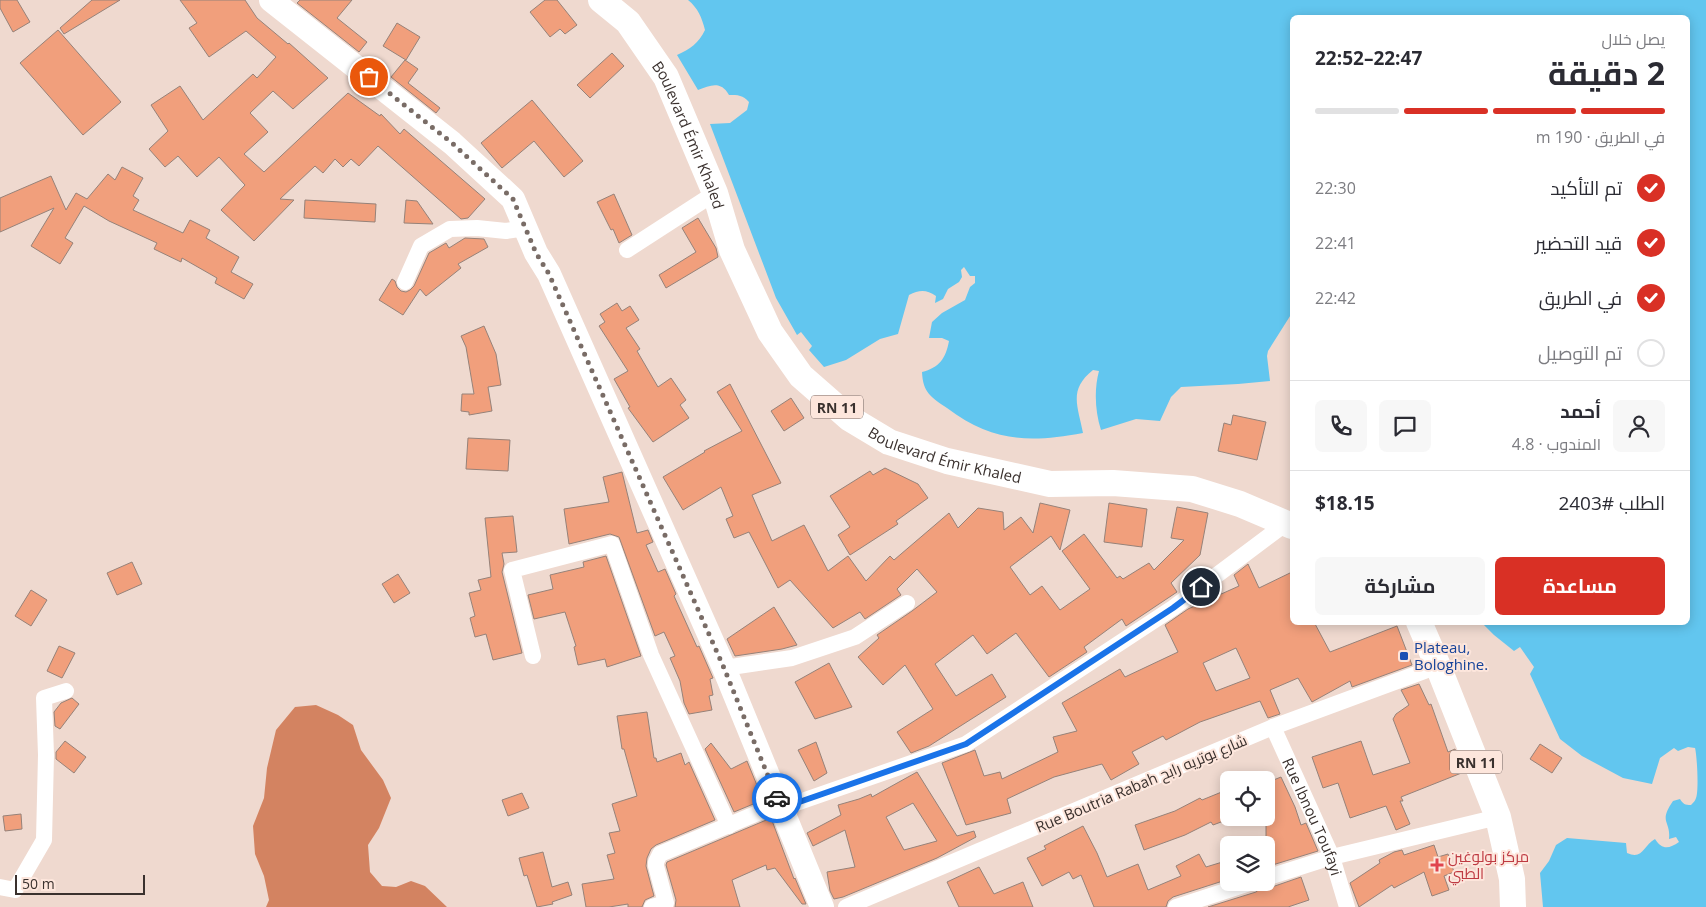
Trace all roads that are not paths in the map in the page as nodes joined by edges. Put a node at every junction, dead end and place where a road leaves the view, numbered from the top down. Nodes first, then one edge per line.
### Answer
1 (271, 0) edge
2 (601, 0) edge
3 (715, 193) junction
4 (526, 228) junction
5 (627, 250) dead end
6 (405, 282) dead end
7 (1289, 525) edge
8 (907, 603) dead end
9 (1420, 625) edge
10 (533, 656) dead end
11 (1438, 666) junction
12 (724, 668) junction
13 (66, 691) dead end
14 (1273, 727) junction
15 (781, 806) junction
16 (1498, 817) junction
17 (729, 826) junction
18 (1332, 858) junction
19 (1275, 875) edge
20 (0, 887) edge
21 (1225, 891) edge
22 (652, 907) edge
23 (822, 907) edge
24 (846, 907) edge
25 (1176, 907) edge
26 (1347, 907) edge
27 (1513, 907) edge

1 - 4 main road
2 - 3 main road, Boulevard Émir Khaled / RN 11
3 - 5 street
3 - 7 main road, Boulevard Émir Khaled / RN 11
4 - 6 street
4 - 12 main road
7 - 15 street
8 - 12 street
9 - 11 main road, RN 11
10 - 17 street
11 - 14 street, Rue Boutria Rabah شارع بوتريه رابح
11 - 16 main road, RN 11
12 - 15 main road
13 - 20 street
14 - 18 street, Rue Ibnou Toufayi
14 - 24 street, Rue Boutria Rabah شارع بوتريه رابح
15 - 17 street
15 - 23 main road
16 - 18 street
16 - 27 main road, RN 11
17 - 22 street
18 - 19 street
18 - 26 street, Rue Ibnou Toufayi
21 - 25 street

